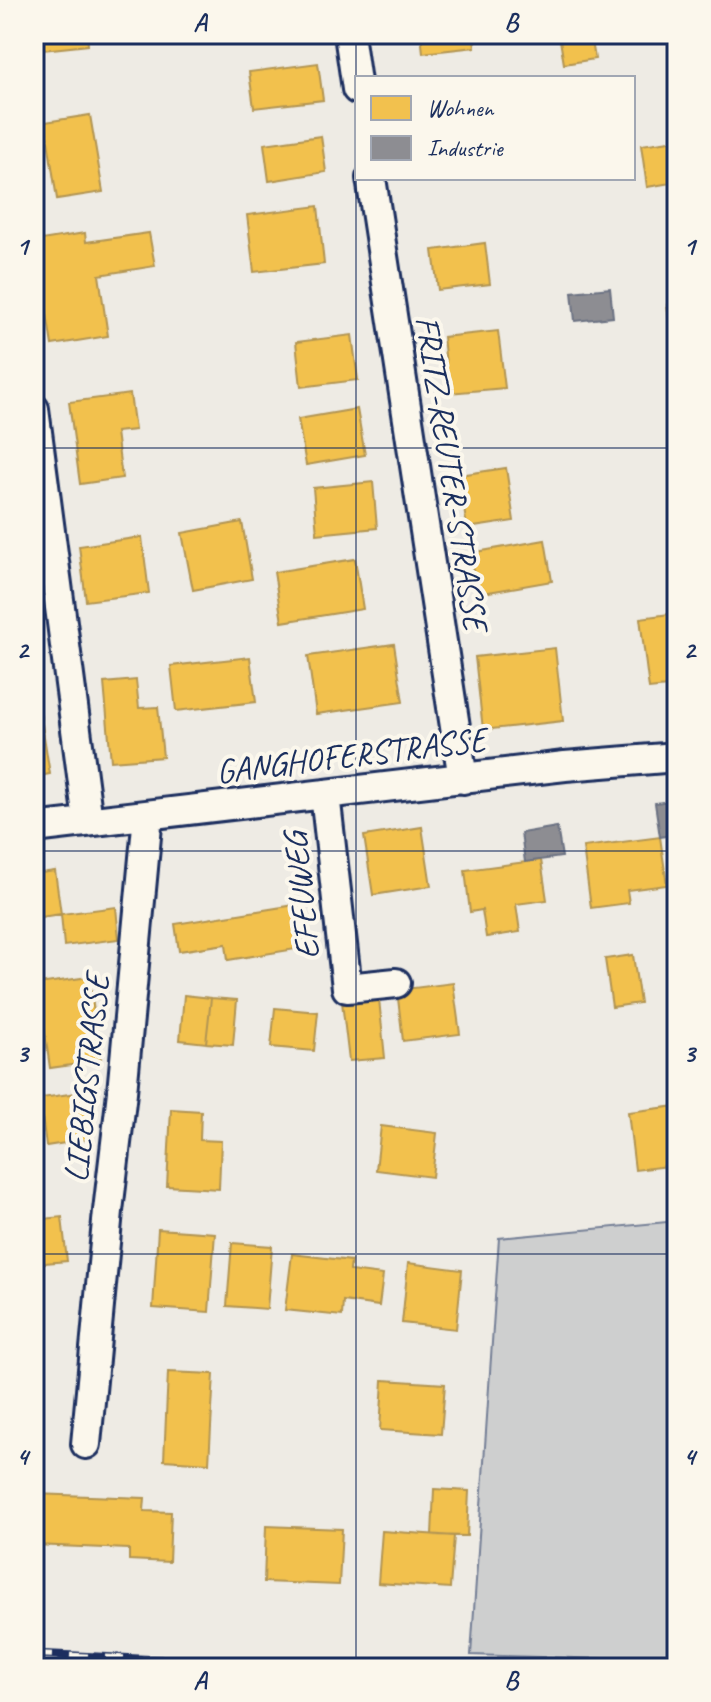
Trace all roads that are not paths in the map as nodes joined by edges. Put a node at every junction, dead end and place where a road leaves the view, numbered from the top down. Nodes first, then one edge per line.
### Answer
1 (349, 34) edge
2 (355, 76) edge
3 (371, 180) edge
4 (34, 409) edge
5 (677, 757) edge
6 (463, 779) junction
7 (325, 794) junction
8 (148, 815) junction
9 (88, 821) junction
10 (34, 828) edge
11 (396, 983) dead end
12 (86, 1444) dead end

1 - 2 street
3 - 6 street, FRITZ-REUTER-STRASSE
4 - 9 street
5 - 6 street, GANGHOFERSTRASSE
6 - 7 street, GANGHOFERSTRASSE
7 - 8 street, GANGHOFERSTRASSE
7 - 11 street, EFEUWEG
8 - 9 street, GANGHOFERSTRASSE
8 - 12 street, LIEBIGSTRASSE
9 - 10 street, GANGHOFERSTRASSE

